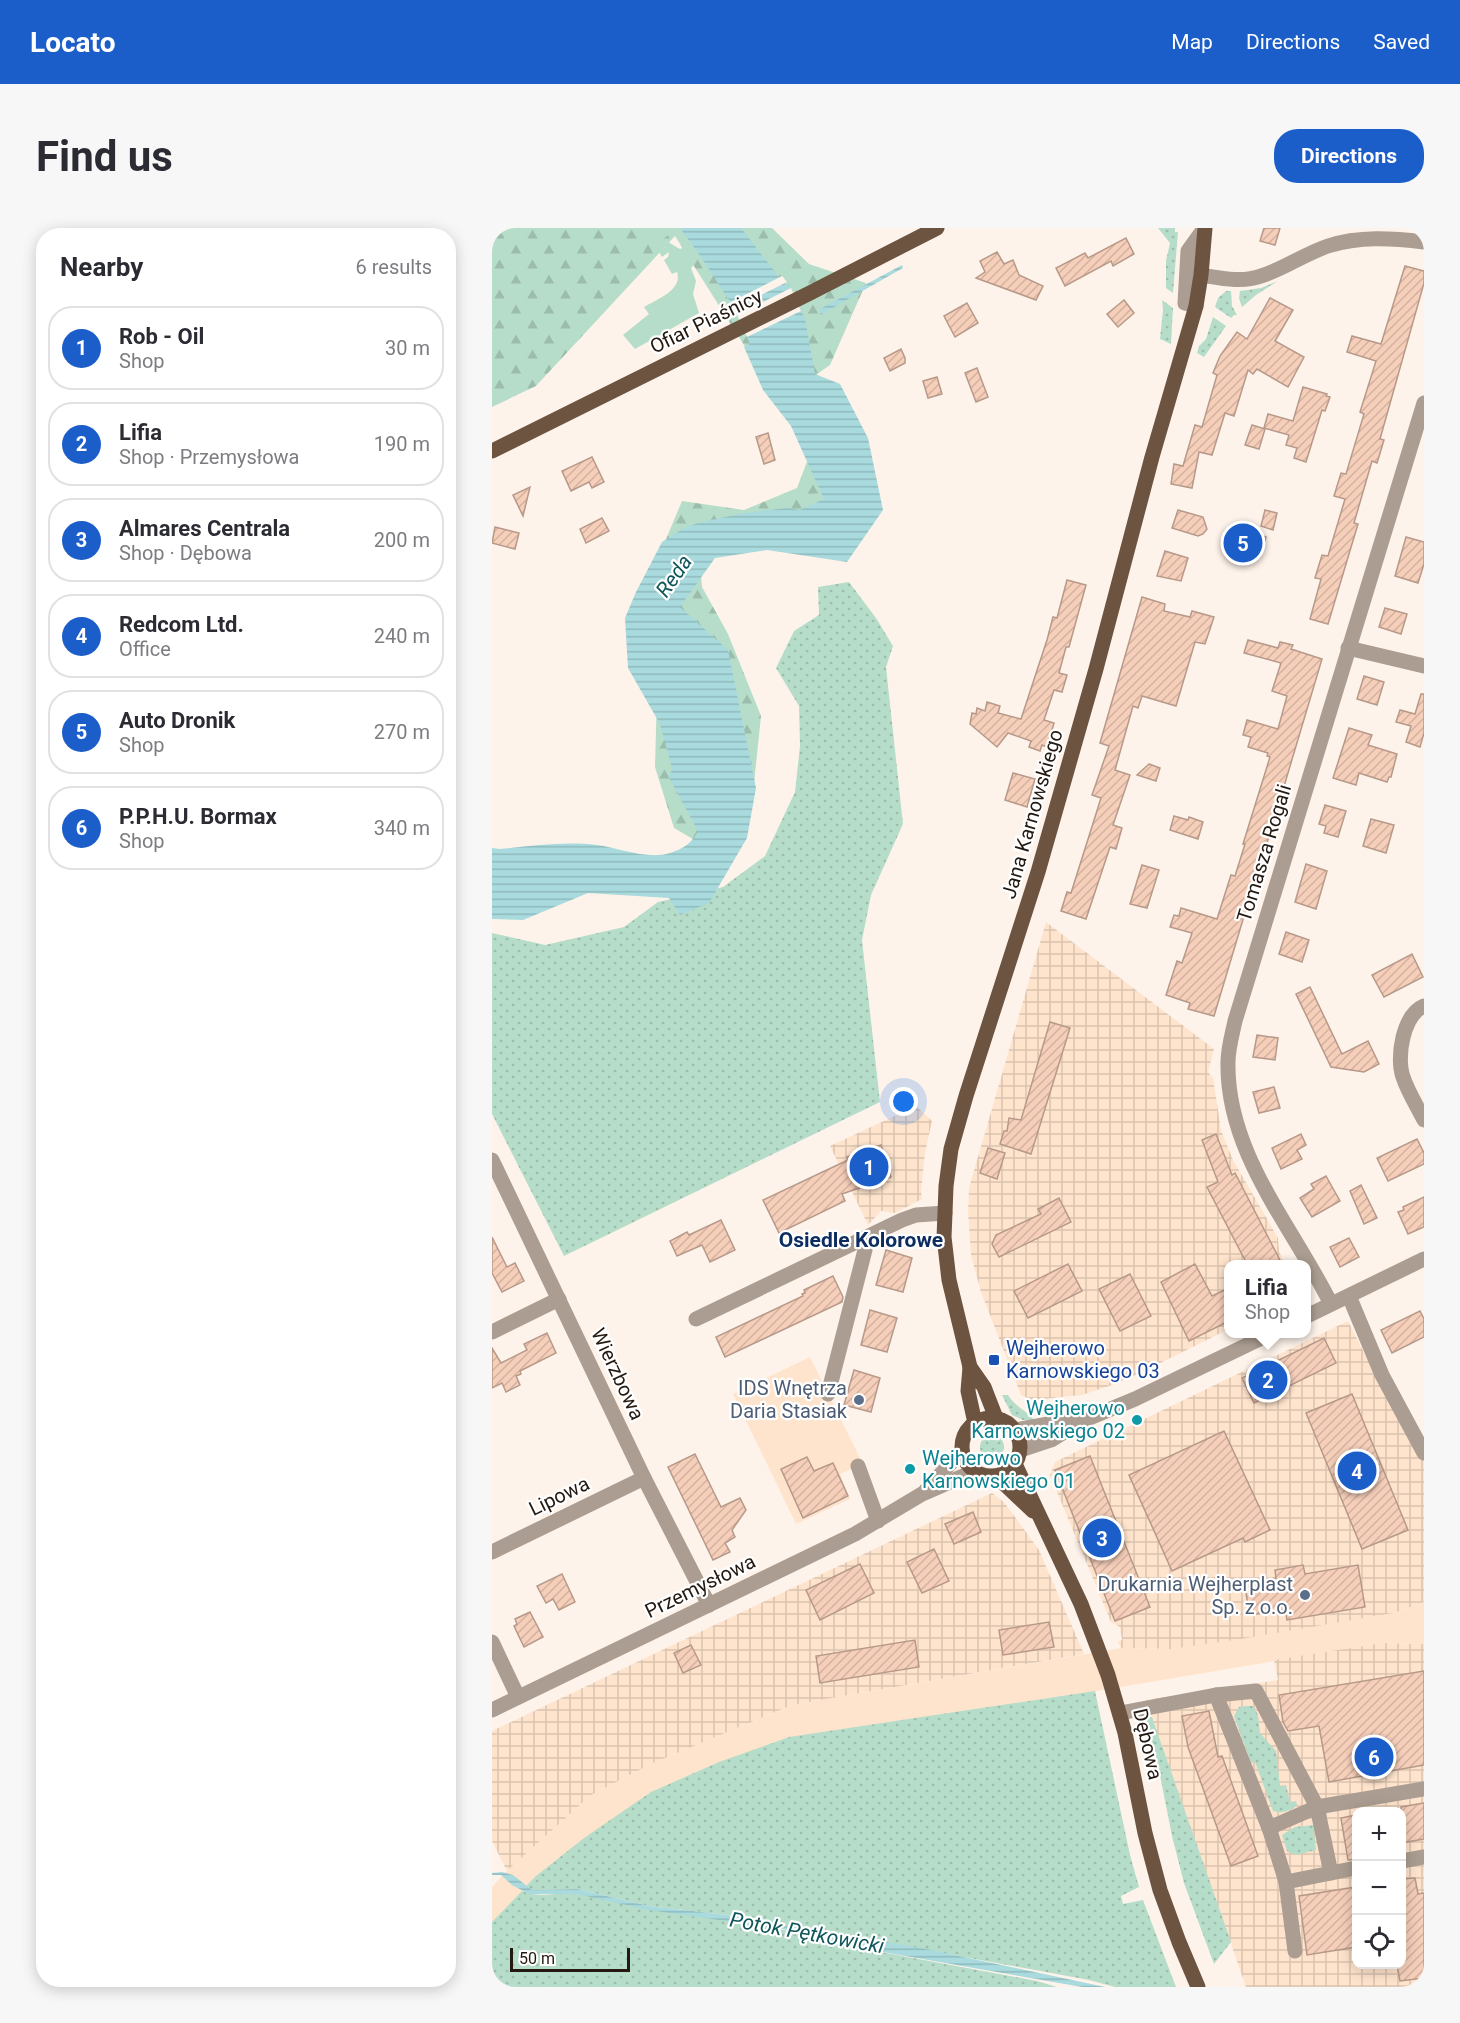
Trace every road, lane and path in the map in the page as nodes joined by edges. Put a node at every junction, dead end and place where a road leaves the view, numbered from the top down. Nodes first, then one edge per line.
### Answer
1 (938, 228) edge
2 (1202, 234) edge
3 (1424, 242) edge
4 (1201, 275) junction
5 (1196, 306) junction
6 (1424, 403) edge
7 (492, 451) edge
8 (1348, 648) junction
9 (1424, 666) edge
10 (1424, 1006) edge
11 (1424, 1120) edge
12 (492, 1160) edge
13 (945, 1213) junction
14 (861, 1240) junction
15 (1424, 1259) edge
16 (1308, 1260) edge
17 (1311, 1266) edge
18 (1349, 1296) junction
19 (559, 1299) junction
20 (1331, 1304) junction
21 (1311, 1314) edge
22 (696, 1319) dead end
23 (492, 1332) edge
24 (1262, 1338) edge
25 (970, 1367) junction
26 (828, 1394) dead end
27 (996, 1418) junction
28 (1082, 1421) junction
29 (975, 1423) junction
30 (1016, 1430) junction
31 (962, 1451) junction
32 (1424, 1453) edge
33 (1018, 1457) junction
34 (858, 1466) dead end
35 (975, 1472) junction
36 (996, 1476) junction
37 (644, 1478) junction
38 (922, 1494) junction
39 (1039, 1516) junction
40 (878, 1521) junction
41 (492, 1552) edge
42 (709, 1605) junction
43 (492, 1642) edge
44 (1216, 1695) junction
45 (518, 1697) junction
46 (492, 1710) edge
47 (1120, 1713) junction
48 (1424, 1789) edge
49 (1317, 1807) junction
50 (1269, 1828) junction
51 (1424, 1857) edge
52 (1406, 1860) edge
53 (1352, 1869) edge
54 (1331, 1872) junction
55 (1286, 1882) junction
56 (1295, 1951) dead end
57 (1198, 1987) edge

1 - 7 main road, Ofiar Piaśnicy
2 - 4 main road, Jana Karnowskiego
2 - 5 street
3 - 4 street
4 - 5 main road, Jana Karnowskiego
5 - 13 main road, Jana Karnowskiego
6 - 8 street, Tomasza Rogali
8 - 9 street
8 - 16 street, Tomasza Rogali
10 - 11 street
12 - 19 street, Wierzbowa
13 - 14 street
13 - 25 main road, Jana Karnowskiego
14 - 22 street
14 - 26 street
15 - 18 street
17 - 20 street, Tomasza Rogali
18 - 20 street
18 - 32 street
19 - 23 street
19 - 37 street, Wierzbowa
20 - 21 street
24 - 28 street
25 - 27 main road, Jana Karnowskiego
25 - 29 main road, Jana Karnowskiego
27 - 29 main road
27 - 30 main road
28 - 30 street
28 - 33 street
29 - 31 main road
30 - 33 main road
31 - 35 main road
31 - 38 street, Przemysłowa
33 - 36 main road
33 - 39 main road, Dębowa
34 - 40 street
35 - 36 main road
35 - 38 street, Przemysłowa
36 - 39 main road, Dębowa
37 - 41 street, Lipowa
37 - 42 street, Wierzbowa
38 - 40 street, Przemysłowa
39 - 47 main road, Dębowa
40 - 42 street, Przemysłowa
42 - 45 street, Przemysłowa
43 - 45 street
44 - 47 street
44 - 49 street
44 - 50 street
45 - 46 street, Przemysłowa
47 - 57 main road, Dębowa
48 - 49 street
49 - 50 street
49 - 54 street
50 - 55 street
51 - 52 street
53 - 54 street
54 - 55 street
55 - 56 street

